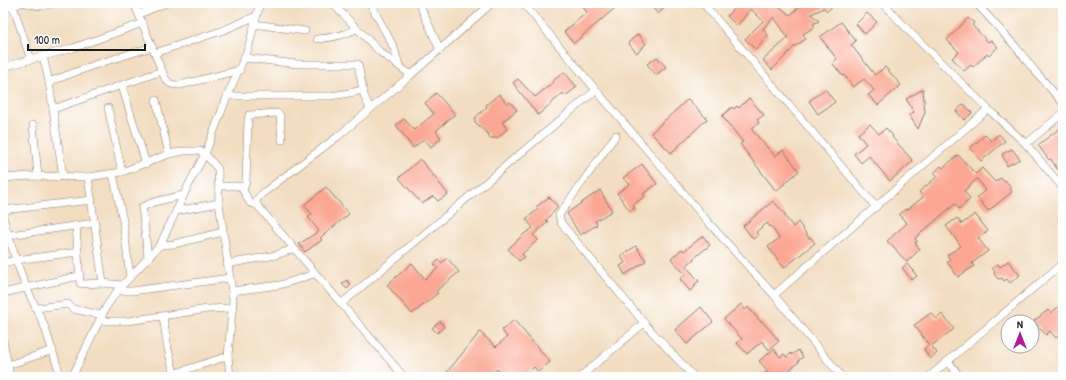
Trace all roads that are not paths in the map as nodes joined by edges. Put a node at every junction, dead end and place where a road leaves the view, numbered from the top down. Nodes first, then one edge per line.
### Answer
1 (22, 3) edge
2 (26, 3) edge
3 (56, 3) edge
4 (134, 3) edge
5 (166, 3) edge
6 (260, 3) edge
7 (332, 3) edge
8 (370, 3) edge
9 (419, 3) edge
10 (492, 3) edge
11 (523, 3) edge
12 (703, 3) edge
13 (883, 3) edge
14 (976, 3) edge
15 (13, 6) junction
16 (3, 9) edge
17 (139, 14) junction
18 (256, 16) junction
19 (143, 23) junction
20 (254, 24) junction
21 (356, 29) junction
22 (306, 31) dead end
23 (317, 39) dead end
24 (153, 50) junction
25 (440, 50) junction
26 (43, 56) junction
27 (244, 58) junction
28 (31, 60) junction
29 (400, 66) junction
30 (3, 67) edge
31 (240, 70) junction
32 (162, 71) junction
33 (411, 75) junction
34 (49, 82) junction
35 (122, 86) junction
36 (363, 90) junction
37 (596, 90) junction
38 (227, 96) junction
39 (156, 100) dead end
40 (1063, 103) edge
41 (108, 108) dead end
42 (53, 109) junction
43 (370, 109) junction
44 (988, 110) junction
45 (1063, 113) edge
46 (33, 126) dead end
47 (616, 135) dead end
48 (282, 140) dead end
49 (1026, 144) junction
50 (169, 154) junction
51 (205, 154) junction
52 (146, 164) junction
53 (122, 172) junction
54 (113, 174) junction
55 (38, 176) junction
56 (63, 177) junction
57 (3, 178) edge
58 (88, 178) junction
59 (219, 186) junction
60 (1063, 188) edge
61 (243, 190) junction
62 (183, 195) junction
63 (92, 200) junction
64 (219, 204) junction
65 (257, 205) junction
66 (876, 207) junction
67 (3, 210) edge
68 (176, 212) junction
69 (3, 217) edge
70 (95, 223) junction
71 (76, 225) junction
72 (223, 232) junction
73 (6, 236) edge
74 (160, 245) junction
75 (293, 249) junction
76 (78, 252) junction
77 (148, 257) junction
78 (16, 260) junction
79 (3, 263) edge
80 (1063, 263) edge
81 (228, 264) junction
82 (314, 274) junction
83 (79, 276) junction
84 (130, 277) junction
85 (230, 278) junction
86 (104, 284) junction
87 (26, 287) junction
88 (120, 288) junction
89 (232, 291) junction
90 (3, 293) edge
91 (774, 295) junction
92 (341, 304) junction
93 (37, 308) junction
94 (233, 308) junction
95 (163, 317) junction
96 (101, 318) junction
97 (644, 323) junction
98 (3, 340) edge
99 (4, 350) edge
100 (53, 350) junction
101 (228, 356) junction
102 (948, 361) junction
103 (8, 365) junction
104 (174, 375) edge
105 (8, 376) edge
106 (61, 377) edge
107 (72, 377) edge
108 (164, 377) edge
109 (230, 377) edge
110 (404, 377) edge
111 (580, 377) edge
112 (694, 377) edge
113 (842, 377) edge
114 (929, 377) edge
115 (960, 377) edge

1 - 15 street
2 - 3 street
4 - 17 street
5 - 17 street
6 - 18 street
7 - 21 street
8 - 29 street
9 - 25 street
10 - 25 street
11 - 37 street
12 - 66 street
13 - 44 street
14 - 40 street
15 - 16 street
15 - 28 street
17 - 19 street
18 - 20 street
18 - 24 street
19 - 24 street
19 - 26 street
20 - 22 street
20 - 27 street
21 - 23 street
21 - 29 street
24 - 32 street
24 - 34 street
25 - 33 street
26 - 28 street
26 - 34 street
27 - 31 street
27 - 36 street
28 - 30 street
29 - 33 street
31 - 32 street
31 - 38 street
32 - 35 street
33 - 43 street
34 - 42 street
35 - 42 street
35 - 52 street
36 - 38 street
36 - 43 street
37 - 91 street
37 - 92 street
38 - 51 street
39 - 50 street
41 - 53 street
42 - 56 street
43 - 65 street
44 - 49 street
44 - 66 street
45 - 49 street
46 - 55 street
47 - 97 street
48 - 61 street
49 - 60 street
50 - 51 street
50 - 52 street
51 - 59 street
51 - 62 street
52 - 53 street
53 - 54 street
54 - 58 street
54 - 84 street
55 - 56 street
55 - 57 street
56 - 58 street
58 - 63 street
59 - 61 street
59 - 64 street
61 - 65 street
62 - 68 street
62 - 77 street
63 - 67 street
63 - 70 street
64 - 68 street
64 - 72 street
65 - 75 street
66 - 91 street
68 - 74 street
69 - 73 street
70 - 71 street
70 - 86 street
71 - 73 street
71 - 76 street
72 - 74 street
72 - 81 street
73 - 78 street
74 - 77 street
75 - 81 street
75 - 82 street
76 - 78 street
76 - 83 street
77 - 84 street
78 - 79 street
78 - 87 street
80 - 102 street
81 - 85 street
82 - 89 street
82 - 92 street
83 - 86 street
83 - 87 street
84 - 88 street
85 - 88 street
85 - 89 street
86 - 88 street
87 - 90 street
87 - 93 street
88 - 96 street
89 - 94 street
91 - 113 street
92 - 110 street
93 - 96 street
93 - 100 street
94 - 95 street
94 - 101 street
95 - 96 street
95 - 104 street
96 - 107 street
97 - 111 street
97 - 112 street
98 - 99 street
99 - 103 street
100 - 103 street
100 - 106 street
101 - 104 street
101 - 109 street
102 - 114 street
102 - 115 street
103 - 105 street
104 - 108 street

